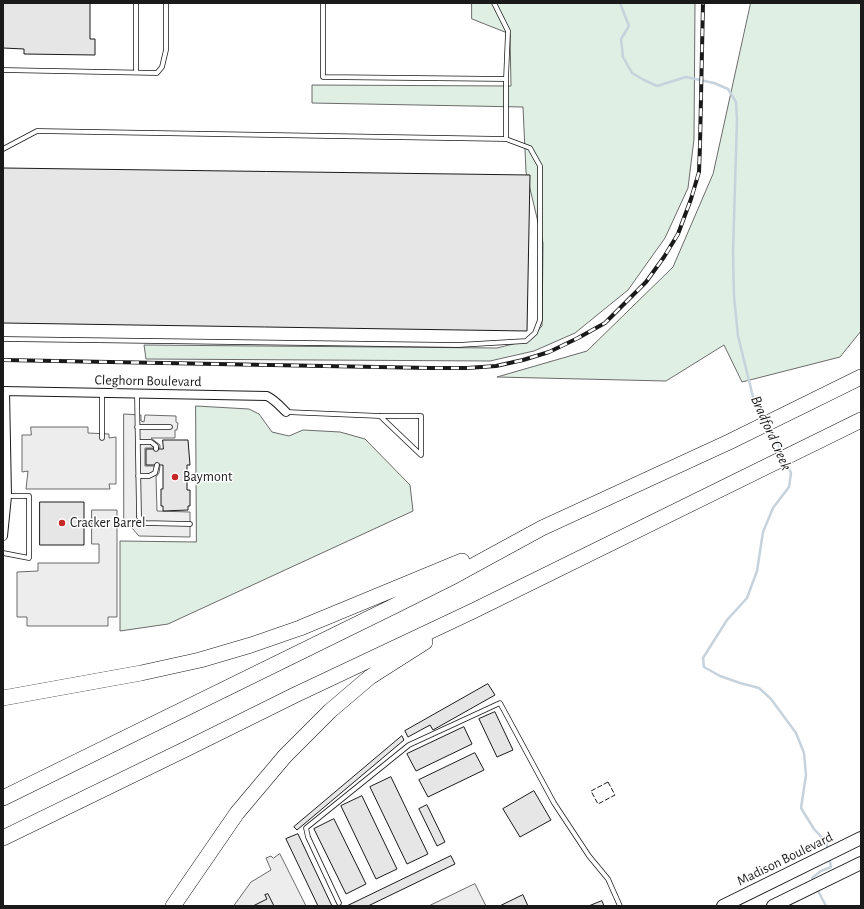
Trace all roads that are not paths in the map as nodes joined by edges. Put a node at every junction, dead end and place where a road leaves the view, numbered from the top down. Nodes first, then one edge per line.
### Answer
1 (136, 3) edge
2 (166, 3) edge
3 (323, 3) edge
4 (494, 3) edge
5 (3, 70) edge
6 (136, 72) junction
7 (506, 79) junction
8 (506, 139) junction
9 (3, 149) edge
10 (3, 338) edge
11 (861, 377) edge
12 (4, 391) edge
13 (102, 394) junction
14 (137, 394) junction
15 (286, 412) joint
16 (380, 416) junction
17 (861, 420) edge
18 (137, 427) junction
19 (170, 427) dead end
20 (102, 438) dead end
21 (138, 442) junction
22 (156, 449) dead end
23 (157, 465) dead end
24 (5, 472) edge
25 (138, 476) junction
26 (5, 502) edge
27 (190, 524) dead end
28 (542, 528) junction
29 (3, 536) edge
30 (3, 553) edge
31 (473, 611) junction
32 (3, 698) edge
33 (3, 798) edge
34 (3, 838) edge
35 (861, 838) edge
36 (861, 863) edge
37 (339, 903) dead end
38 (778, 904) edge
39 (173, 906) edge
40 (620, 906) edge
41 (723, 906) edge

1 - 6 lane
2 - 6 lane
3 - 7 lane
4 - 7 lane
5 - 6 lane
7 - 8 lane
8 - 9 lane
8 - 10 lane
11 - 28 highway
12 - 13 street, Cleghorn Boulevard
12 - 24 street
13 - 14 street, Cleghorn Boulevard
13 - 20 lane
14 - 15 street, Cleghorn Boulevard
14 - 18 lane
15 - 16 lane
16 - 16 lane
17 - 31 highway
18 - 19 lane
18 - 21 lane
21 - 22 lane
21 - 25 lane
23 - 25 lane
24 - 26 street
25 - 27 lane
26 - 29 street
26 - 30 lane
28 - 32 highway
28 - 33 highway
31 - 34 highway
31 - 39 highway
35 - 41 main road, Madison Boulevard
36 - 38 main road
37 - 40 lane

